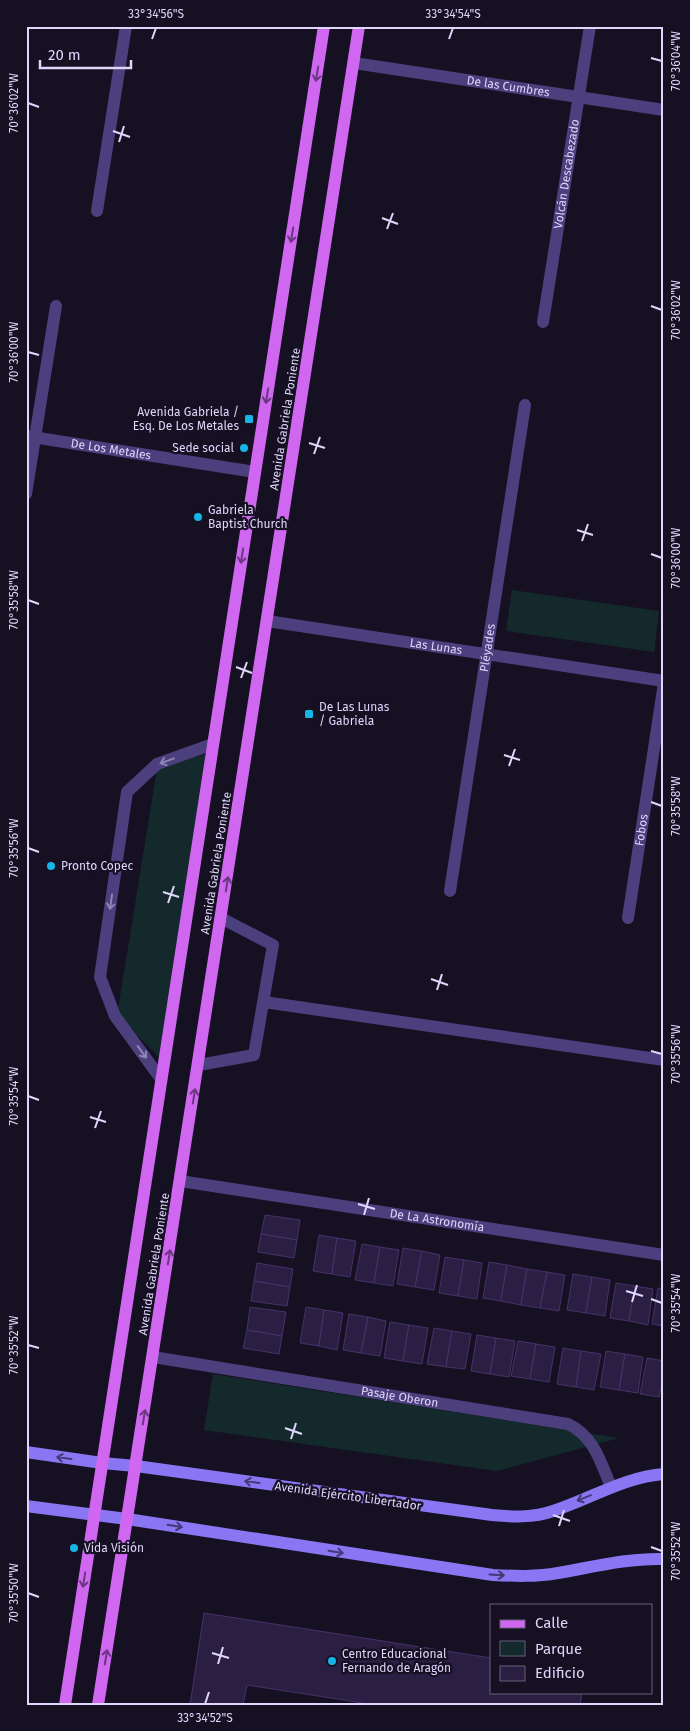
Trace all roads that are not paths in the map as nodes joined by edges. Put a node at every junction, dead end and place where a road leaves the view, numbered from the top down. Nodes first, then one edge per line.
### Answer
1 (126, 26) edge
2 (324, 26) edge
3 (359, 26) edge
4 (590, 26) edge
5 (354, 62) junction
6 (579, 97) junction
7 (664, 110) edge
8 (97, 211) dead end
9 (56, 306) dead end
10 (543, 322) dead end
11 (525, 405) dead end
12 (31, 437) edge
13 (255, 472) junction
14 (26, 494) edge
15 (267, 621) junction
16 (486, 654) junction
17 (664, 682) edge
18 (213, 744) junction
19 (450, 891) dead end
20 (222, 918) junction
21 (628, 918) dead end
22 (264, 1002) junction
23 (664, 1060) edge
24 (199, 1065) junction
25 (161, 1079) junction
26 (180, 1180) junction
27 (664, 1254) edge
28 (153, 1357) junction
29 (26, 1452) edge
30 (102, 1463) junction
31 (136, 1466) junction
32 (664, 1474) edge
33 (611, 1487) junction
34 (26, 1506) edge
35 (94, 1515) junction
36 (127, 1519) junction
37 (664, 1559) edge
38 (65, 1705) edge
39 (98, 1705) edge

1 - 8 street
2 -> 13 main road, Avenida Gabriela Poniente
3 - 5 main road, Avenida Gabriela Poniente
4 - 6 street, Volcán Descabezado
5 - 6 street, De las Cumbres
5 - 15 main road, Avenida Gabriela Poniente
6 - 7 street, De las Cumbres
6 - 10 street, Volcán Descabezado
9 - 12 street
11 - 16 street, Pléyades
12 - 13 street, De Los Metales
12 - 14 street
13 -> 18 main road, Avenida Gabriela Poniente
15 - 16 street, Las Lunas
20 -> 15 main road, Avenida Gabriela Poniente
16 - 17 street, Las Lunas
16 - 19 street, Pléyades
17 - 21 street, Fobos
18 - 25 main road, Avenida Gabriela Poniente
18 -> 25 street
20 - 22 street
20 - 24 main road, Avenida Gabriela Poniente
22 - 23 street
22 - 24 street
26 -> 24 main road, Avenida Gabriela Poniente
25 - 30 main road, Avenida Gabriela Poniente
26 - 27 street, De La Astronomía
28 -> 26 main road, Avenida Gabriela Poniente
31 -> 28 main road, Avenida Gabriela Poniente
28 - 33 street, Pasaje Oberon
30 -> 29 main road, Avenida Ejército Libertador
30 - 31 main road, Avenida Ejército Libertador
30 - 35 main road, Avenida Gabriela Poniente
33 -> 31 main road, Avenida Ejército Libertador
31 - 36 main road, Avenida Gabriela Poniente
32 - 33 main road, Avenida Ejército Libertador
34 - 35 main road
35 - 36 main road
35 -> 38 main road, Avenida Gabriela Poniente
36 -> 37 main road
39 -> 36 main road, Avenida Gabriela Poniente

